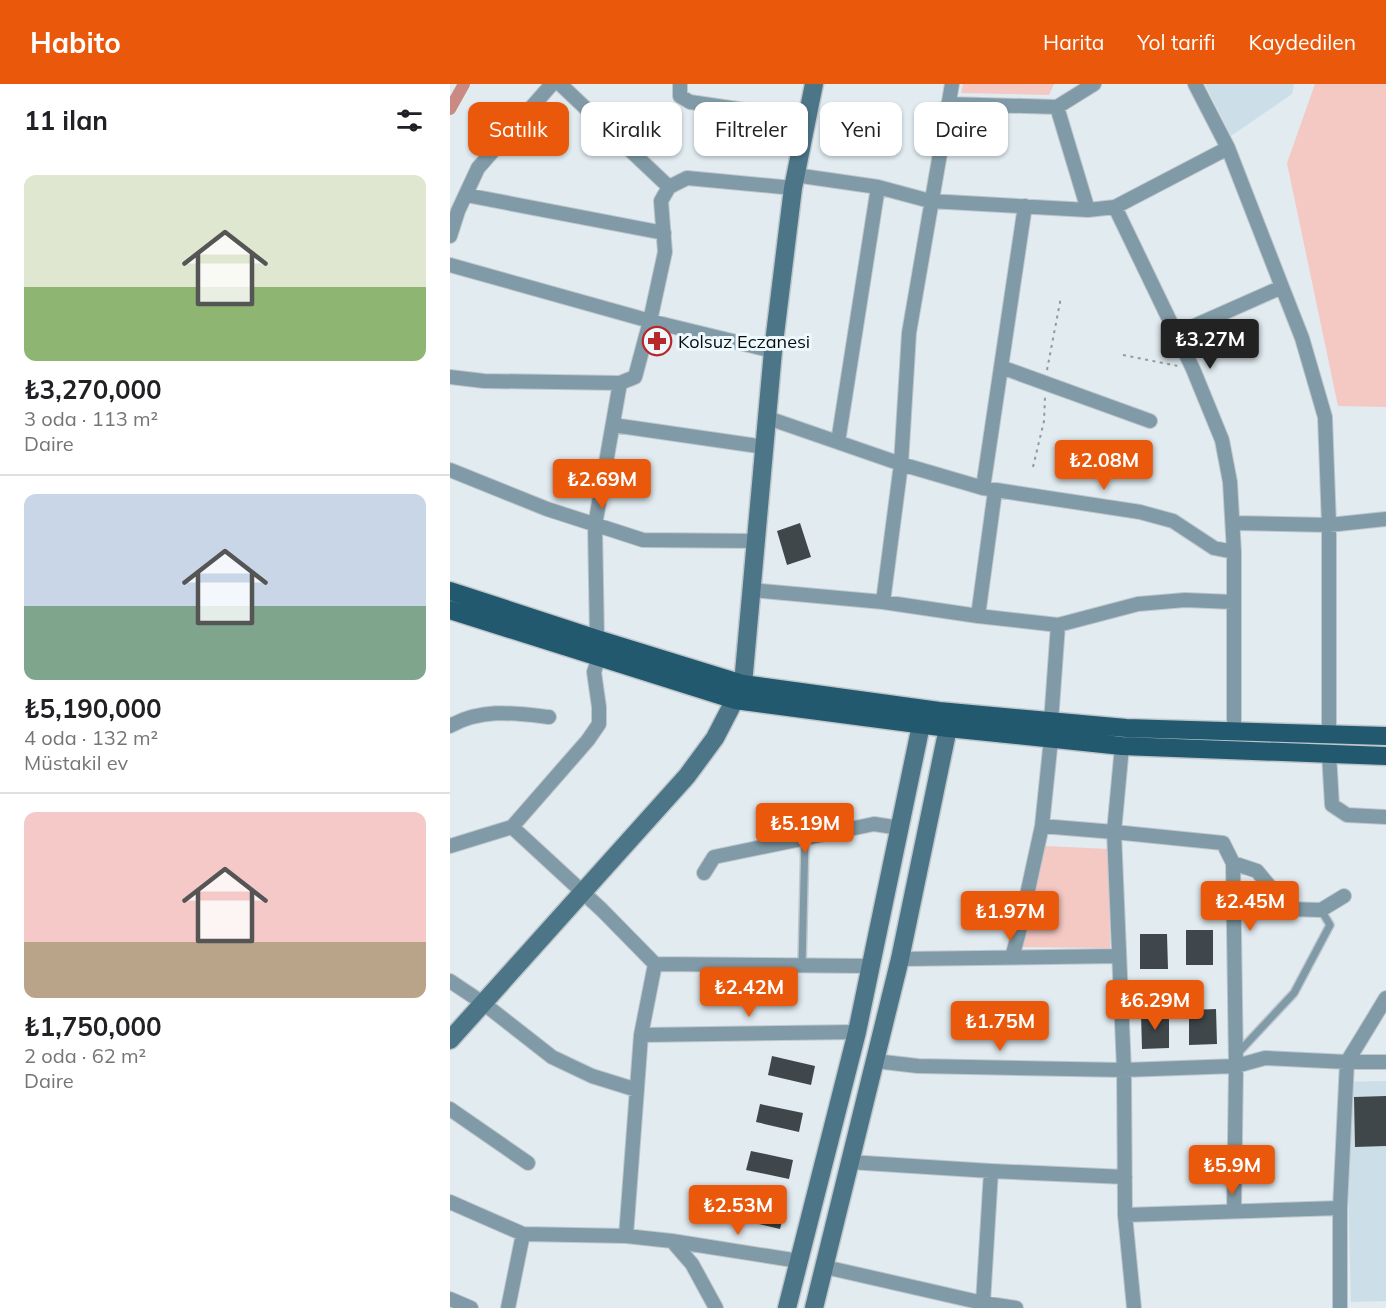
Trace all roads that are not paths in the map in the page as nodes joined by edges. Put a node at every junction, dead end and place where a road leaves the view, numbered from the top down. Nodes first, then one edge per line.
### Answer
1 (552, 84) edge
2 (561, 84) edge
3 (680, 84) edge
4 (814, 84) edge
5 (952, 84) edge
6 (1094, 84) edge
7 (1195, 84) edge
8 (948, 102) edge
9 (694, 103) edge
10 (1008, 106) edge
11 (1057, 107) junction
12 (808, 113) edge
13 (1228, 148) junction
14 (799, 156) edge
15 (938, 156) edge
16 (794, 182) junction
17 (669, 187) junction
18 (878, 187) junction
19 (466, 195) junction
20 (930, 201) junction
21 (1025, 206) junction
22 (1115, 207) junction
23 (1088, 210) junction
24 (664, 233) junction
25 (450, 236) edge
26 (450, 265) edge
27 (1282, 286) junction
28 (650, 321) junction
29 (1176, 334) junction
30 (773, 351) junction
31 (1001, 367) junction
32 (450, 377) edge
33 (620, 383) junction
34 (768, 418) junction
35 (1150, 421) dead end
36 (613, 425) junction
37 (838, 442) junction
38 (765, 447) junction
39 (901, 464) junction
40 (450, 470) edge
41 (989, 489) junction
42 (1386, 519) edge
43 (1234, 523) junction
44 (595, 525) junction
45 (1329, 525) junction
46 (757, 541) junction
47 (1234, 552) junction
48 (752, 590) junction
49 (450, 591) edge
50 (883, 602) junction
51 (1233, 602) junction
52 (450, 610) edge
53 (978, 616) junction
54 (1058, 625) junction
55 (598, 648) junction
56 (739, 692) junction
57 (549, 717) dead end
58 (921, 725) junction
59 (450, 726) edge
60 (948, 728) junction
61 (1051, 730) junction
62 (1234, 731) junction
63 (1329, 735) junction
64 (1386, 736) edge
65 (1122, 746) junction
66 (1329, 754) junction
67 (1386, 756) edge
68 (1386, 817) edge
69 (1042, 826) junction
70 (512, 827) junction
71 (900, 828) junction
72 (1114, 832) junction
73 (805, 838) junction
74 (450, 846) edge
75 (1233, 863) junction
76 (704, 873) dead end
77 (583, 892) junction
78 (1344, 896) dead end
79 (1322, 910) junction
80 (1119, 956) junction
81 (1012, 957) junction
82 (900, 959) junction
83 (655, 964) junction
84 (802, 966) junction
85 (872, 966) junction
86 (450, 981) edge
87 (1386, 998) edge
88 (483, 1003) junction
89 (857, 1032) junction
90 (641, 1035) junction
91 (450, 1040) edge
92 (875, 1061) junction
93 (1236, 1061) junction
94 (1347, 1062) junction
95 (1386, 1062) edge
96 (1124, 1070) junction
97 (637, 1090) junction
98 (450, 1109) edge
99 (849, 1162) junction
100 (528, 1163) dead end
101 (992, 1171) junction
102 (1125, 1177) junction
103 (450, 1202) edge
104 (1340, 1208) junction
105 (1234, 1211) junction
106 (1125, 1215) junction
107 (523, 1234) junction
108 (626, 1236) junction
109 (672, 1241) junction
110 (799, 1262) junction
111 (825, 1267) junction
112 (450, 1299) edge
113 (983, 1303) junction
114 (471, 1308) edge
115 (508, 1308) edge
116 (716, 1308) edge
117 (787, 1308) edge
118 (814, 1308) edge
119 (1016, 1308) edge
120 (1134, 1308) edge
121 (1340, 1308) edge

1 - 19 street
2 - 17 street
3 - 9 street
4 - 12 street
5 - 8 street
6 - 11 street
7 - 13 street
10 - 11 street
11 - 23 street
13 - 22 street
13 - 27 street
14 - 16 street
15 - 20 street
16 - 17 street
16 - 18 street
16 - 30 street
17 - 24 street
18 - 20 street
18 - 37 street
19 - 24 street
19 - 25 street
20 - 21 street
20 - 39 street
21 - 23 street
21 - 31 street
22 - 23 street
22 - 29 street
24 - 28 street
26 - 28 street
27 - 29 street
27 - 45 street
28 - 30 street
28 - 33 street
29 - 43 street
30 - 34 street
31 - 35 street
31 - 41 street
32 - 33 street
33 - 36 street
34 - 37 street
34 - 38 street
36 - 38 street
36 - 44 street
37 - 39 street
38 - 46 street
39 - 41 street
39 - 50 street
40 - 44 street
41 - 47 street
41 - 53 street
42 - 45 street
43 - 45 street
43 - 47 street
44 - 46 street
44 - 55 street
45 - 63 street
46 - 48 street
47 - 51 street
48 - 50 street
48 - 56 street
49 - 55 main road
50 - 53 street
51 - 54 street
51 - 62 street
52 - 55 main road
53 - 54 street
54 - 61 street
55 - 56 main road
55 - 70 street
56 - 58 main road
56 - 61 main road
56 - 77 street
57 - 59 street
58 - 60 main road
58 - 71 street
60 - 61 main road
60 - 82 street
61 - 62 main road
61 - 65 main road
61 - 69 street
62 - 63 main road
63 - 64 main road
65 - 66 main road
65 - 72 street
66 - 67 main road
66 - 68 street
69 - 72 street
69 - 81 street
70 - 74 street
70 - 77 street
71 - 73 street
71 - 85 street
72 - 75 street
72 - 80 street
73 - 76 street
73 - 84 lane
75 - 79 street
75 - 93 street
77 - 83 street
77 - 88 street
78 - 79 street
79 - 93 lane
80 - 81 street
80 - 96 street
81 - 82 street
82 - 92 street
83 - 84 street
83 - 90 street
84 - 85 street
85 - 89 street
86 - 88 street
87 - 94 street
88 - 91 street
88 - 97 street
89 - 90 street
89 - 110 street
90 - 97 street
92 - 96 street
92 - 99 street
93 - 94 street
93 - 96 street
93 - 105 street
94 - 95 street
94 - 104 street
96 - 102 street
97 - 108 street
98 - 100 street
99 - 101 street
99 - 111 street
101 - 102 street
101 - 113 street
102 - 106 street
103 - 107 street
104 - 105 street
104 - 121 street
105 - 106 street
106 - 120 street
107 - 108 street
107 - 115 street
108 - 109 street
109 - 110 street
109 - 116 street
110 - 111 street
110 - 117 street
111 - 113 street
111 - 118 street
112 - 114 street
113 - 119 street

